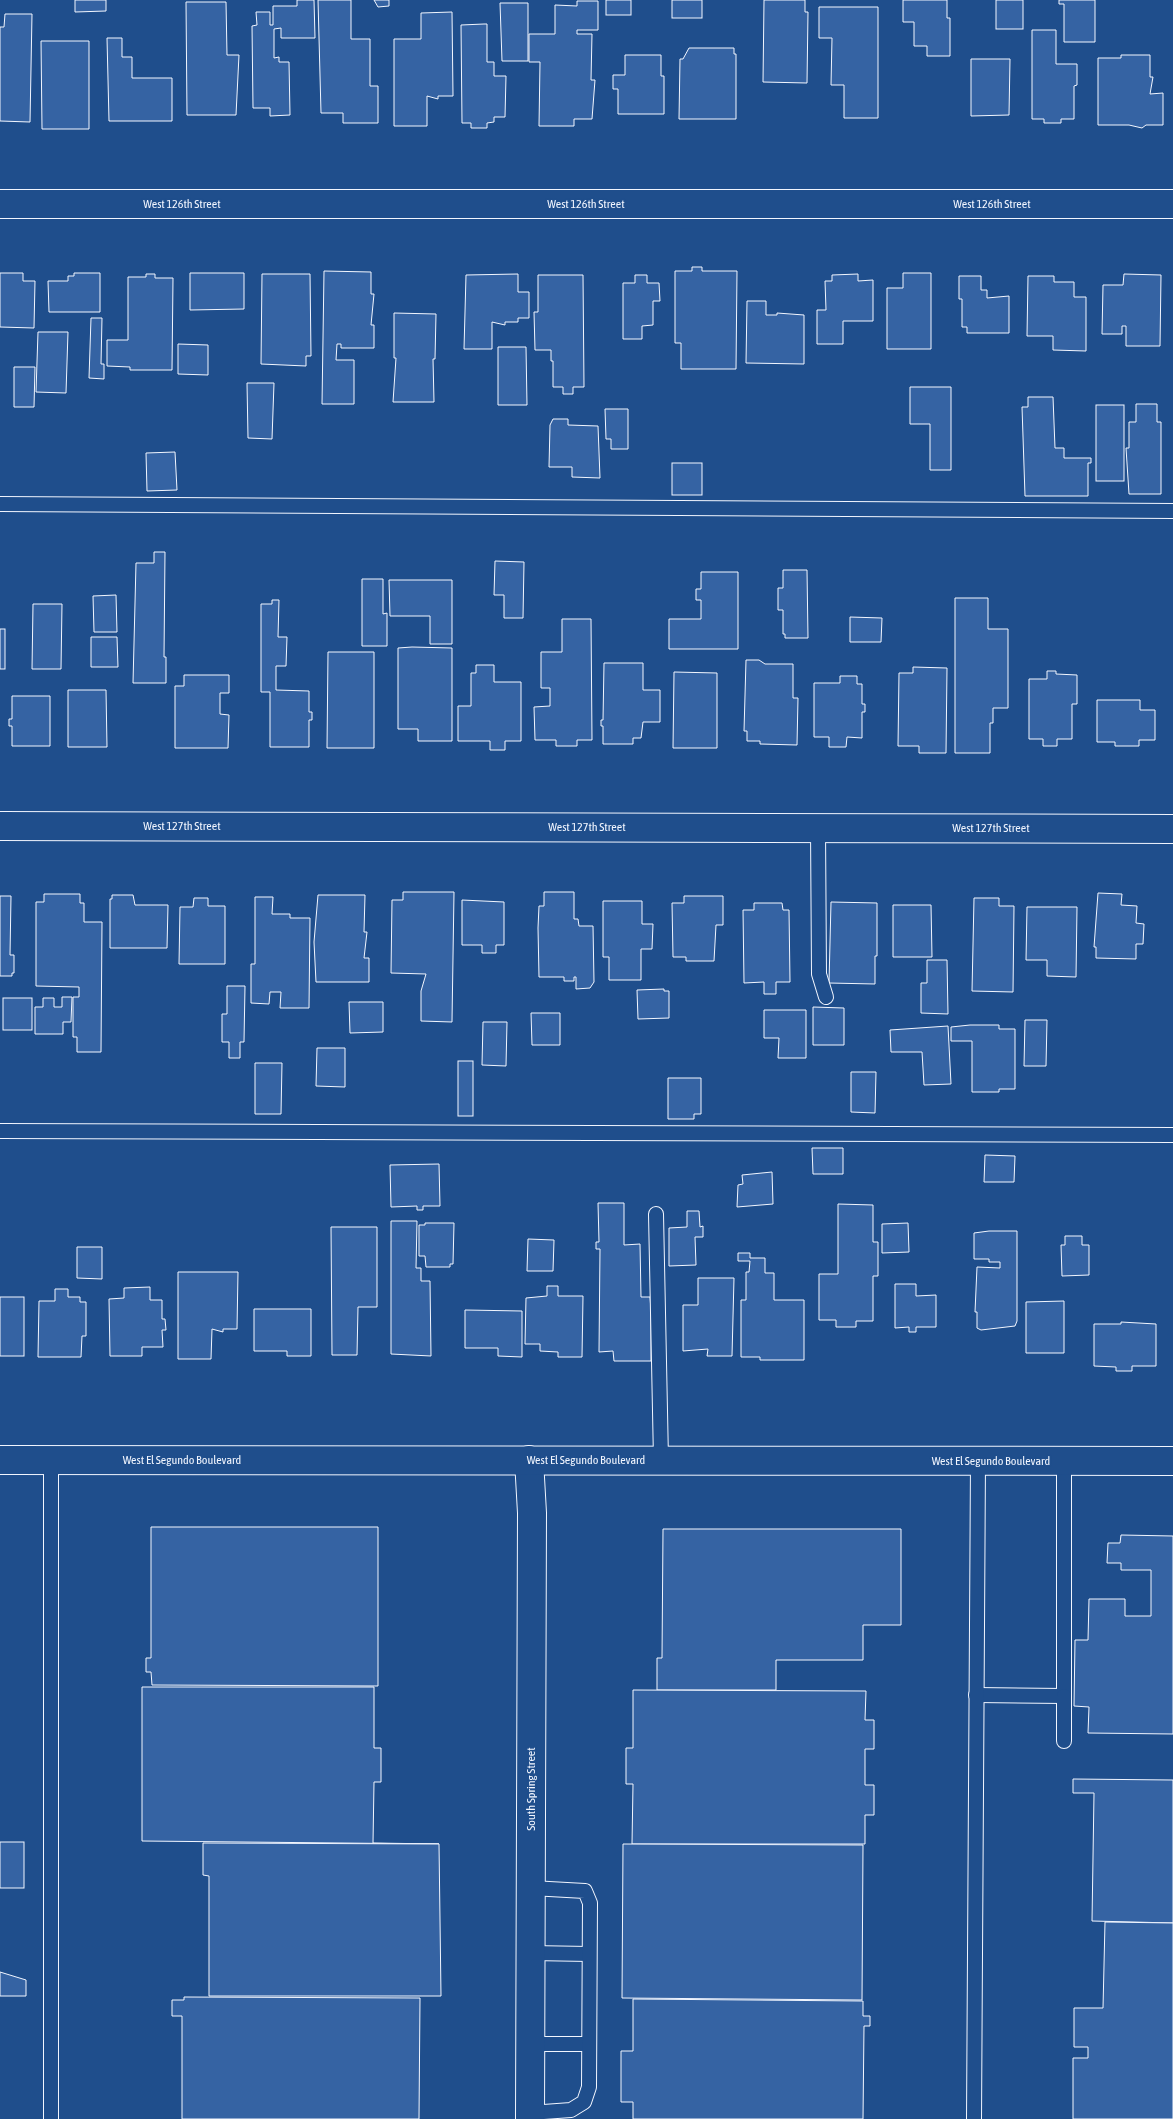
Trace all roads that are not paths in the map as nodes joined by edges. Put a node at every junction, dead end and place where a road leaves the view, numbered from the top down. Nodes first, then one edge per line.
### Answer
1 (0, 204) edge
2 (1173, 204) edge
3 (0, 504) edge
4 (1173, 511) edge
5 (0, 826) edge
6 (818, 828) junction
7 (1173, 829) edge
8 (826, 997) dead end
9 (0, 1131) edge
10 (1173, 1135) edge
11 (656, 1214) dead end
12 (0, 1460) edge
13 (51, 1460) junction
14 (529, 1460) junction
15 (661, 1460) junction
16 (978, 1461) junction
17 (1064, 1461) junction
18 (1173, 1461) edge
19 (976, 1695) junction
20 (1064, 1696) junction
21 (1064, 1741) dead end
22 (531, 1888) junction
23 (531, 1953) junction
24 (589, 1954) junction
25 (530, 2044) junction
26 (589, 2044) junction
27 (530, 2116) edge
28 (51, 2119) edge
29 (974, 2119) edge

1 - 2 street, West 126th Street
3 - 4 lane
5 - 6 street, West 127th Street
6 - 7 street, West 127th Street
6 - 8 lane
9 - 10 lane
11 - 15 lane
12 - 13 street, West El Segundo Boulevard
13 - 14 street, West El Segundo Boulevard
13 - 28 lane
14 - 15 street, West El Segundo Boulevard
14 - 22 street, South Spring Street
15 - 16 street, West El Segundo Boulevard
16 - 17 street, West El Segundo Boulevard
16 - 19 lane
17 - 18 street, West El Segundo Boulevard
17 - 20 lane
19 - 20 lane
19 - 29 lane
20 - 21 lane
22 - 23 street, South Spring Street
22 - 24 lane
23 - 24 lane
23 - 25 street, South Spring Street
24 - 26 lane
25 - 26 lane
25 - 27 street, South Spring Street
26 - 27 lane

